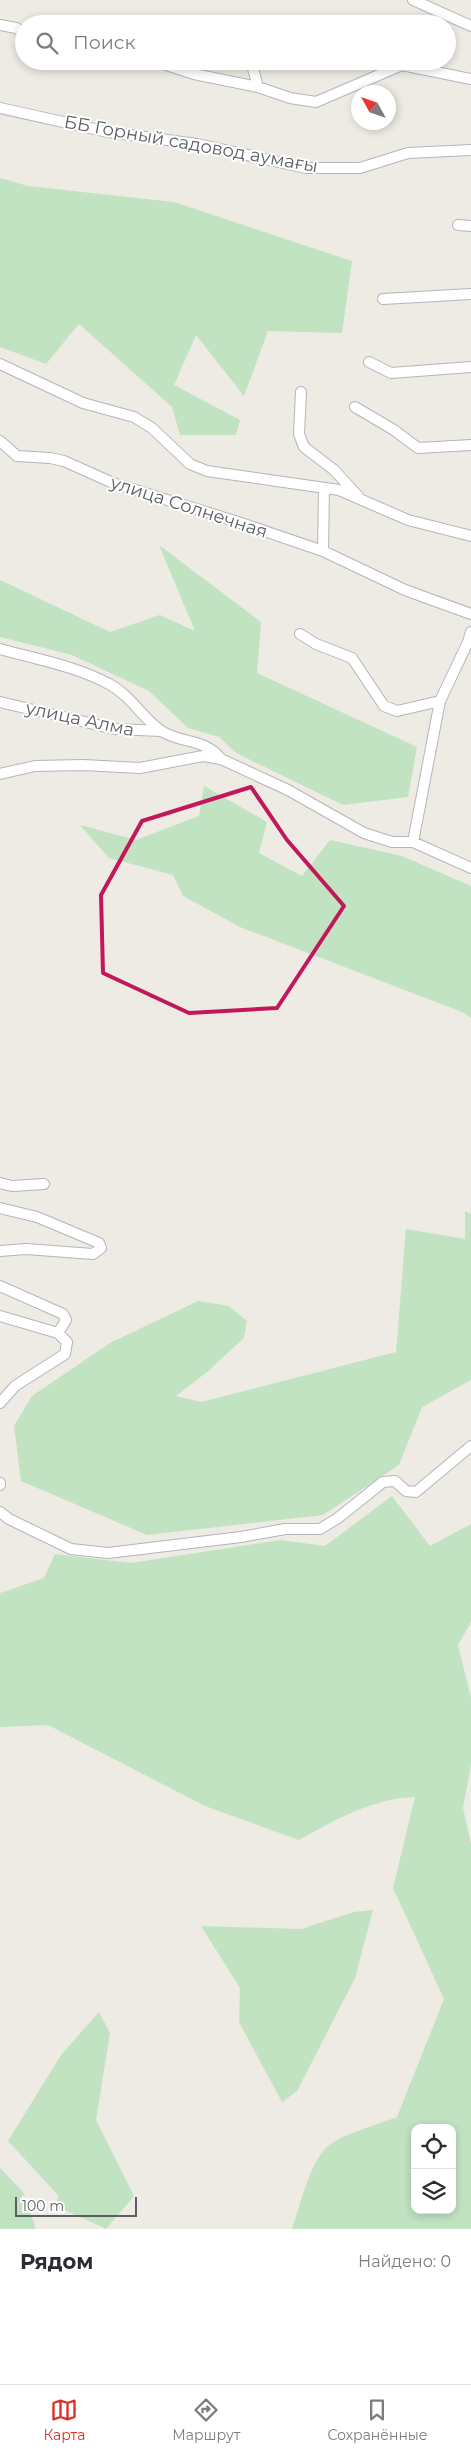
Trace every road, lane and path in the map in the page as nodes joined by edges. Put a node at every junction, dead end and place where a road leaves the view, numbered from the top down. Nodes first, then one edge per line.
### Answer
1 (413, 0) edge
2 (446, 15) edge
3 (456, 19) edge
4 (0, 25) edge
5 (471, 26) edge
6 (15, 28) edge
7 (182, 70) edge
8 (253, 70) edge
9 (390, 70) edge
10 (427, 70) edge
11 (471, 79) edge
12 (258, 87) junction
13 (0, 108) edge
14 (471, 150) edge
15 (458, 224) dead end
16 (471, 226) edge
17 (471, 294) edge
18 (383, 299) dead end
19 (369, 362) dead end
20 (0, 364) edge
21 (471, 367) edge
22 (301, 392) dead end
23 (355, 407) dead end
24 (0, 441) edge
25 (471, 445) edge
26 (324, 489) junction
27 (362, 500) junction
28 (471, 536) edge
29 (323, 551) junction
30 (471, 614) edge
31 (471, 632) edge
32 (300, 634) dead end
33 (0, 649) edge
34 (440, 701) junction
35 (0, 702) edge
36 (161, 731) junction
37 (221, 759) junction
38 (0, 774) edge
39 (413, 842) junction
40 (471, 868) edge
41 (0, 1183) edge
42 (44, 1184) dead end
43 (0, 1208) edge
44 (0, 1251) edge
45 (0, 1286) edge
46 (0, 1316) edge
47 (58, 1333) junction
48 (0, 1403) edge
49 (471, 1446) edge
50 (0, 1512) edge

1 - 2 street
3 - 5 street
4 - 6 street
7 - 12 street
8 - 12 street
9 - 12 street
10 - 11 street
13 - 14 street, ББ Горный садовод аумағы
15 - 16 street
17 - 18 street
19 - 21 street
20 - 26 street
22 - 27 street
23 - 25 street
24 - 29 street, улица Солнечная
26 - 27 street
26 - 29 street
27 - 28 street
29 - 30 street, улица Солнечная
31 - 34 street
32 - 34 street
33 - 36 street
34 - 39 street
35 - 36 street, улица Алма
36 - 37 street
37 - 38 street
37 - 39 street
39 - 40 street
41 - 42 street
43 - 44 street
45 - 47 street
46 - 47 street
47 - 48 street
49 - 50 street

